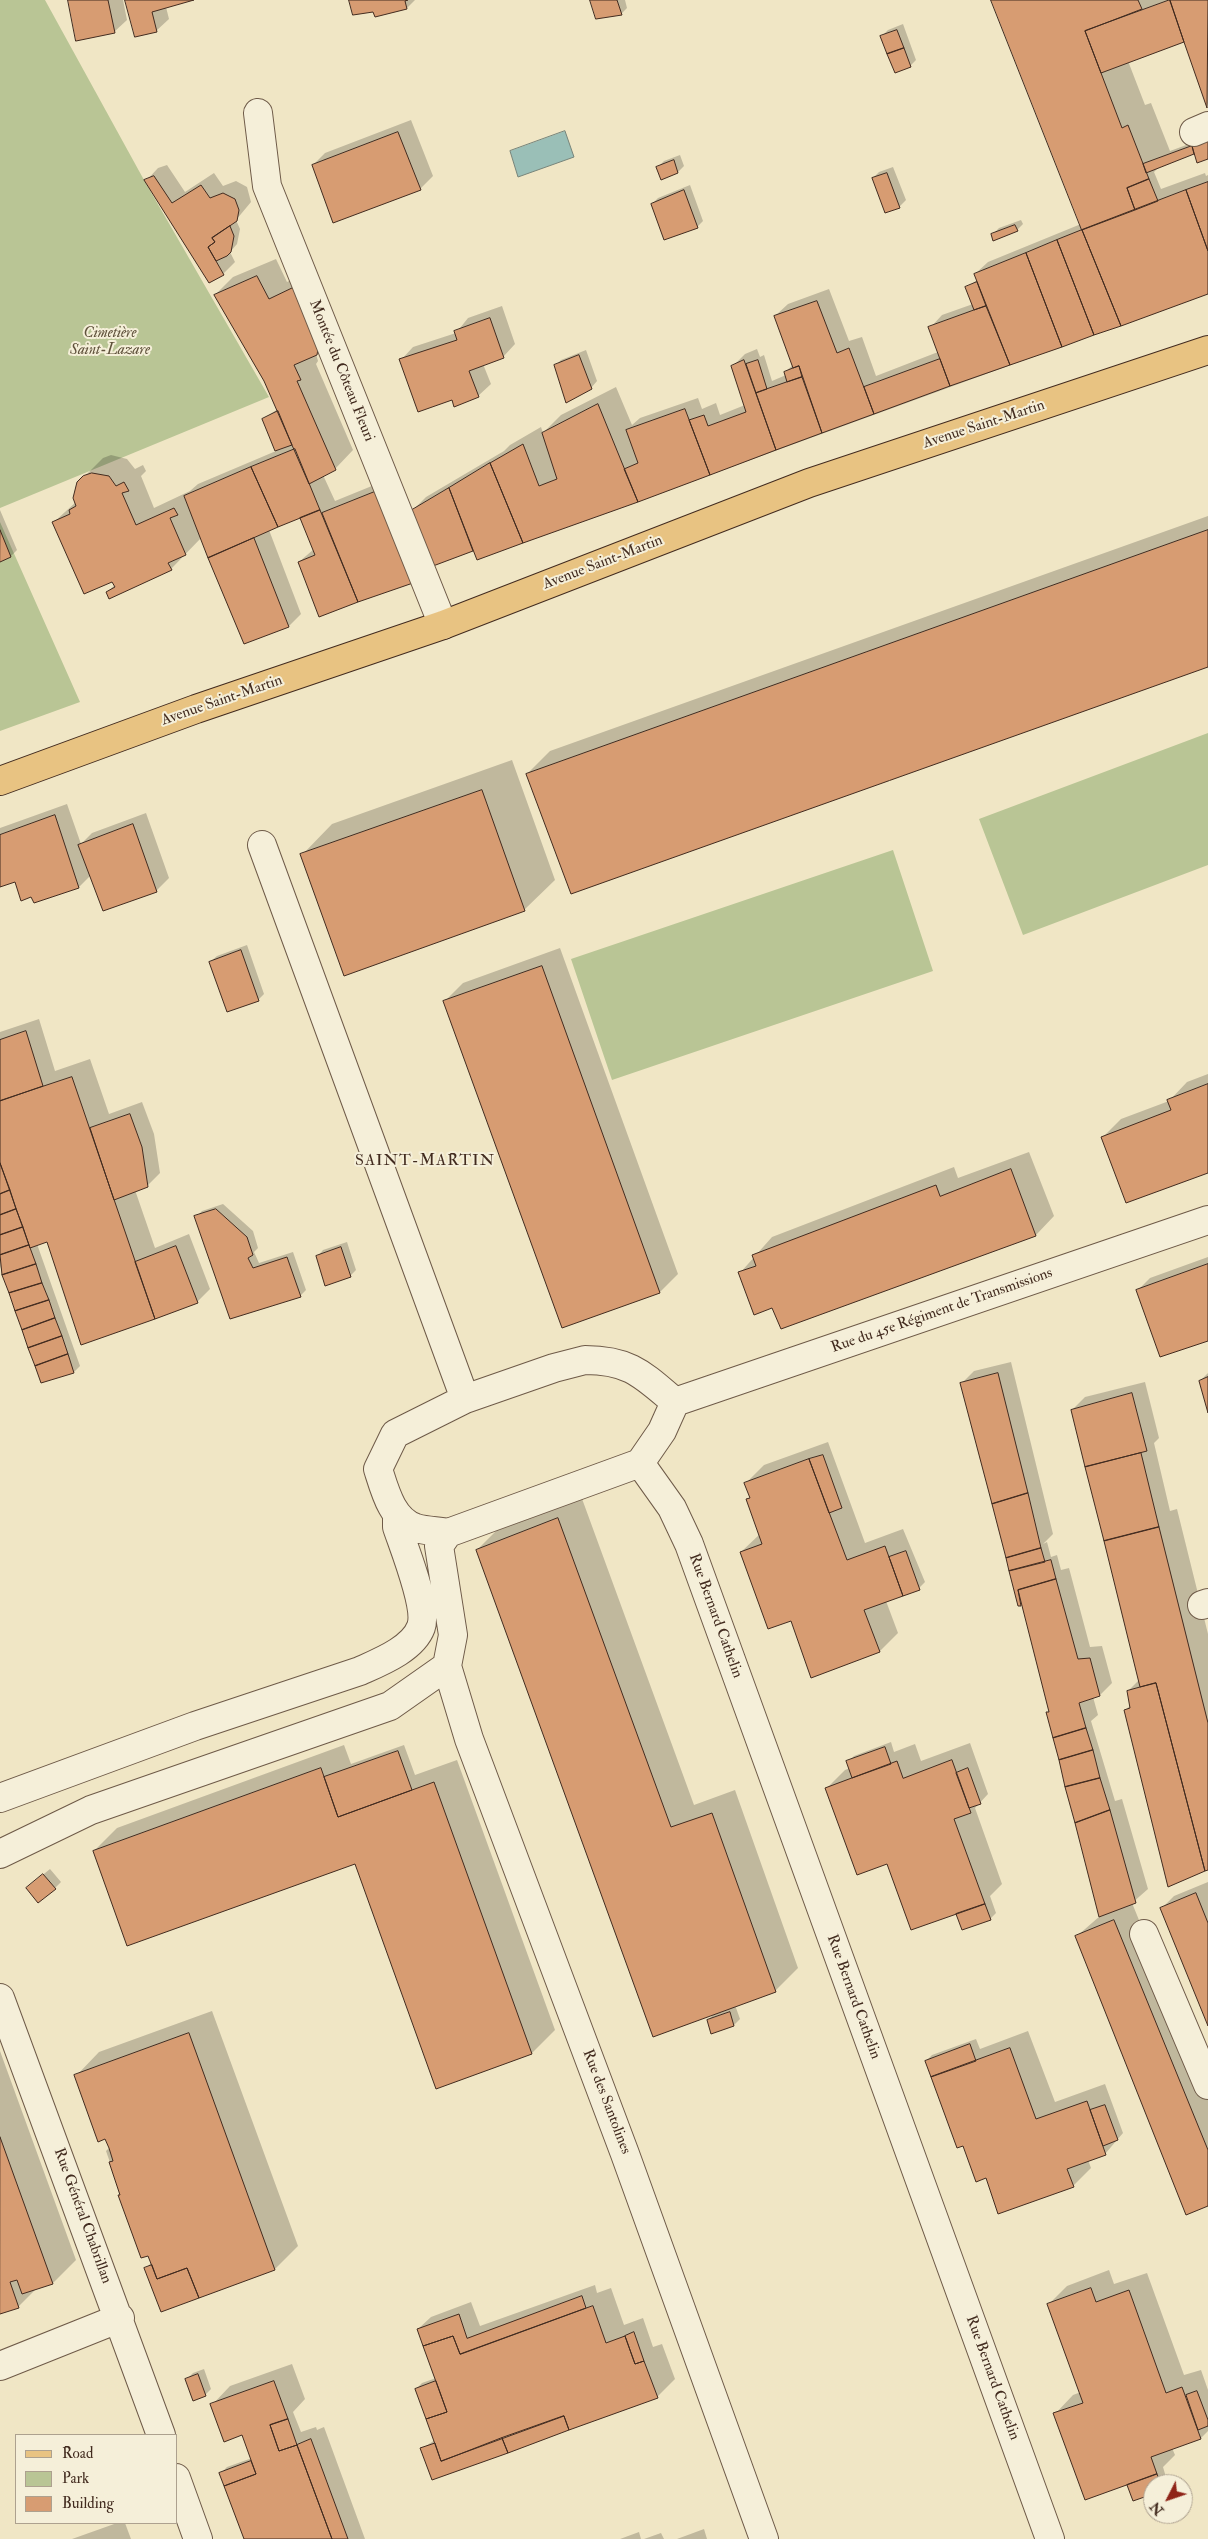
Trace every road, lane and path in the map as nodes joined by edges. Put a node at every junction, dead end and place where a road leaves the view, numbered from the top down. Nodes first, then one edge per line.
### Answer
1 (258, 113) dead end
2 (1208, 350) edge
3 (443, 625) junction
4 (0, 781) edge
5 (262, 844) dead end
6 (1208, 1220) edge
7 (465, 1399) junction
8 (675, 1402) junction
9 (640, 1463) junction
10 (397, 1514) junction
11 (448, 1532) junction
12 (447, 1666) junction
13 (0, 1798) edge
14 (0, 1854) edge
15 (1144, 1934) dead end
16 (0, 1998) edge
17 (1208, 2085) edge
18 (120, 2318) junction
19 (0, 2366) edge
20 (161, 2434) edge
21 (178, 2484) edge
22 (198, 2539) edge
23 (764, 2539) edge
24 (1050, 2539) edge

1 - 3 street, Montée du Côteau Fleuri
2 - 3 main road, Avenue Saint-Martin
3 - 4 main road, Avenue Saint-Martin
5 - 7 street
6 - 8 street, Rue du 45e Régiment de Transmissions
7 - 8 street
7 - 10 street
8 - 9 street
9 - 11 street
9 - 24 street, Rue Bernard Cathelin
10 - 11 street
10 - 13 street
11 - 12 street
12 - 14 street
12 - 23 street, Rue des Santolines
15 - 17 street
16 - 18 street, Rue Général Chabrillan
18 - 19 street
18 - 20 street, Rue Général Chabrillan
21 - 22 street

